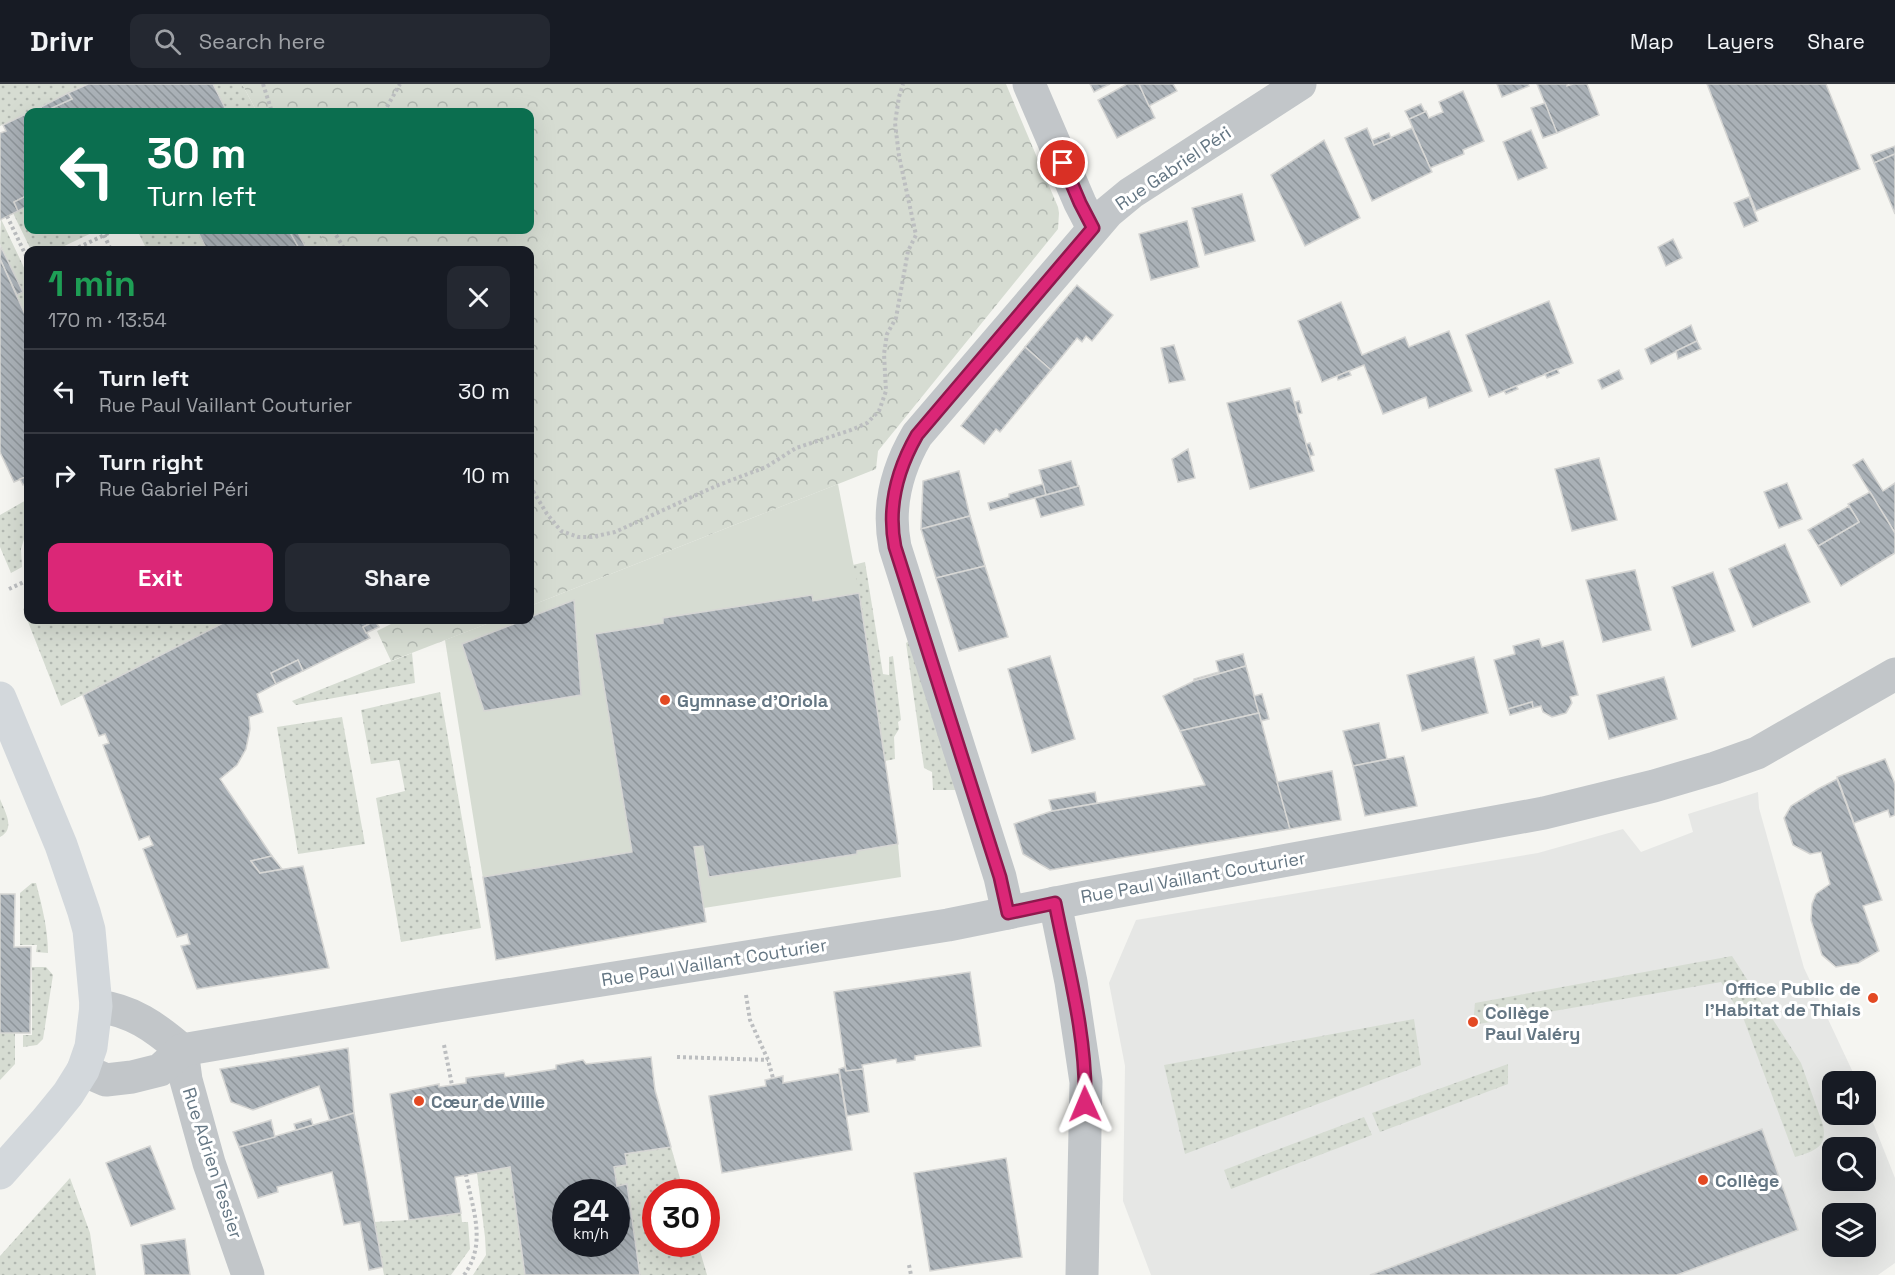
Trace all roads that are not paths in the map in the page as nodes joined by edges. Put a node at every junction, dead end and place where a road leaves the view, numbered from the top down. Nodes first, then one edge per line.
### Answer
1 (1029, 84) edge
2 (1300, 84) edge
3 (1093, 228) junction
4 (1895, 674) edge
5 (0, 698) edge
6 (1055, 903) junction
7 (1008, 913) junction
8 (96, 1006) junction
9 (182, 1050) junction
10 (83, 1070) junction
11 (0, 1173) edge
12 (248, 1275) edge
13 (1082, 1275) edge

1 - 3 street
2 - 3 street, Rue Gabriel Péri
3 - 7 street, Rue Gabriel Péri
4 - 6 street, Rue Paul Vaillant Couturier
5 - 8 main road
6 - 7 street, Rue Paul Vaillant Couturier
6 - 13 street
7 - 9 street, Rue Paul Vaillant Couturier
8 - 9 street
8 - 10 main road
9 - 10 street
9 - 12 street, Rue Adrien Tessier
10 - 11 main road

